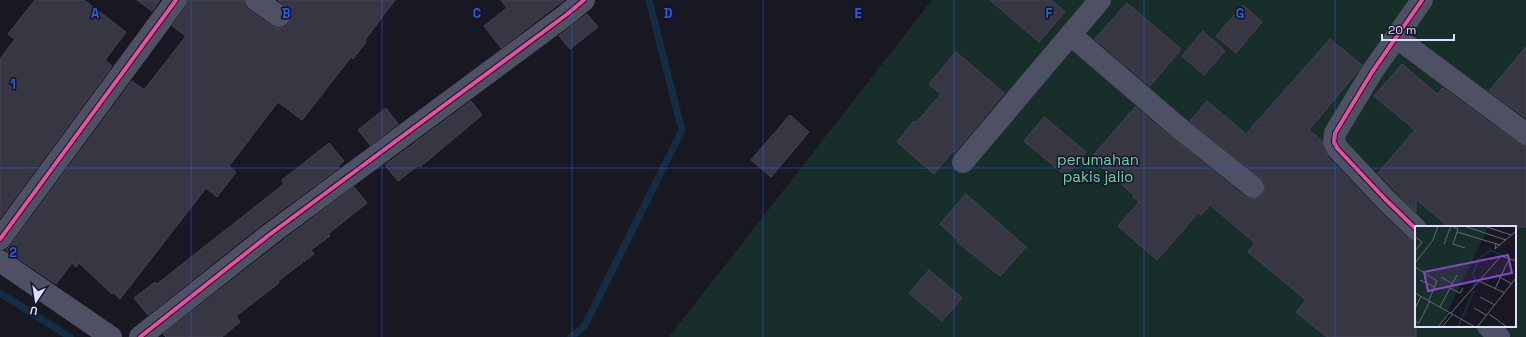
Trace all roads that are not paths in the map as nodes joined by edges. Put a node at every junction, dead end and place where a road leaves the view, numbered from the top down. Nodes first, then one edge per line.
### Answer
1 (176, 0) edge
2 (256, 0) edge
3 (584, 0) edge
4 (1100, 0) edge
5 (1414, 3) edge
6 (278, 16) dead end
7 (1071, 35) junction
8 (1396, 38) junction
9 (1526, 134) edge
10 (964, 162) dead end
11 (1253, 187) dead end
12 (1415, 228) edge
13 (0, 239) edge
14 (0, 260) edge
15 (1489, 327) edge
16 (111, 337) edge
17 (140, 337) edge
18 (1499, 337) edge

1 - 13 street
2 - 6 street
3 - 17 street
4 - 7 street
5 - 8 street
7 - 10 street
7 - 11 street
8 - 9 street
8 - 12 street
14 - 16 street
15 - 18 street

